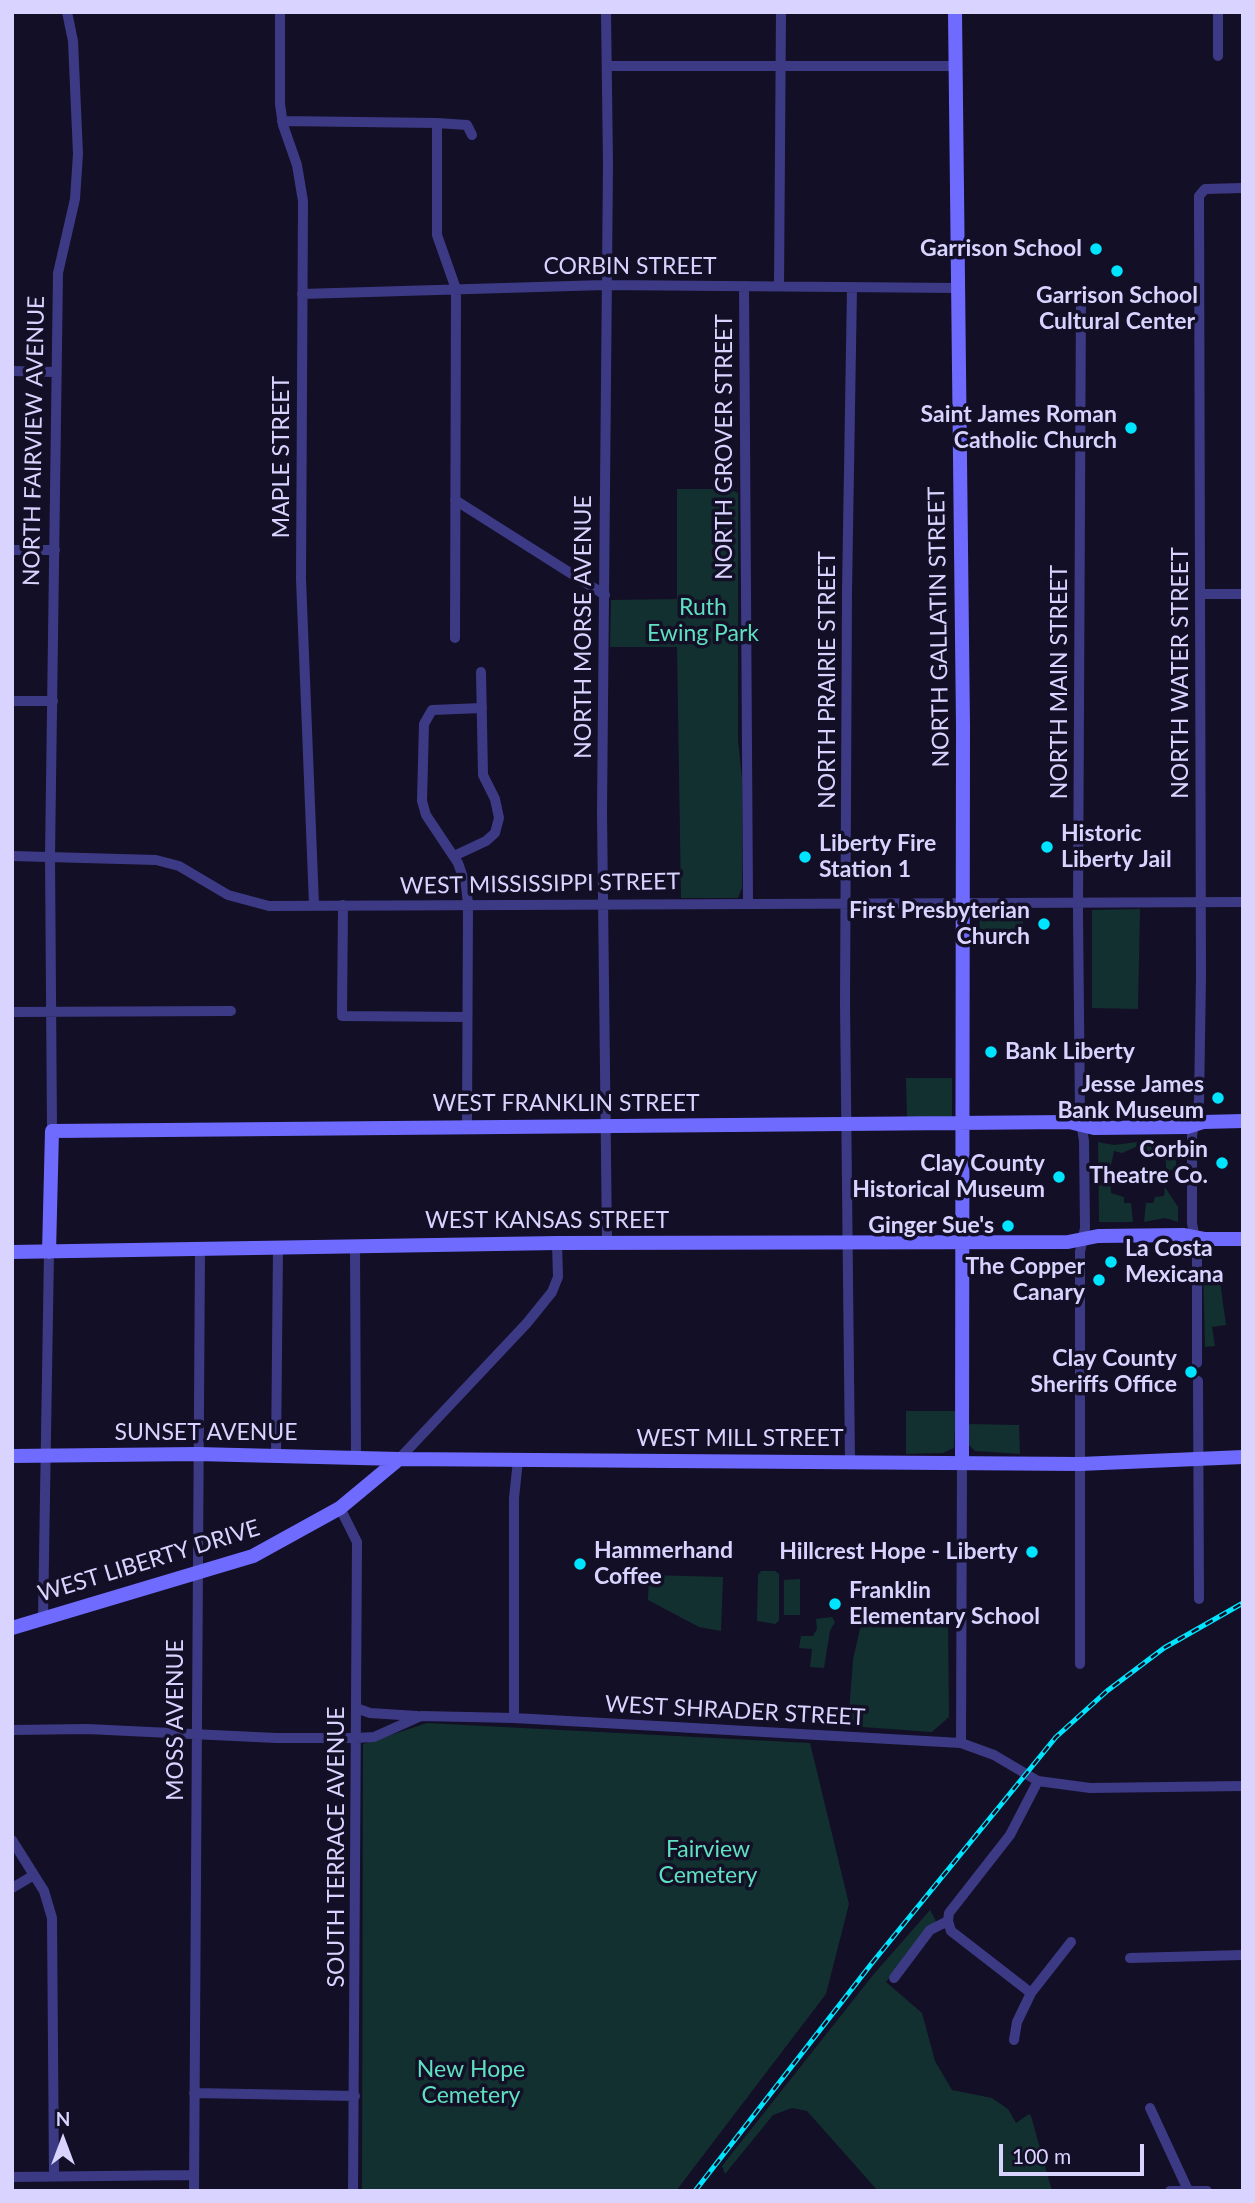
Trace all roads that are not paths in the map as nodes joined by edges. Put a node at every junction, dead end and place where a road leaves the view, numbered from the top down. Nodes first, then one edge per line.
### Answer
1 (67, 12) edge
2 (280, 12) edge
3 (606, 12) edge
4 (781, 12) edge
5 (955, 12) edge
6 (1218, 12) edge
7 (1218, 56) dead end
8 (607, 66) junction
9 (781, 66) junction
10 (955, 66) junction
11 (282, 121) junction
12 (437, 123) junction
13 (472, 135) dead end
14 (1243, 188) edge
15 (606, 285) junction
16 (744, 286) junction
17 (779, 286) junction
18 (852, 287) junction
19 (958, 288) junction
20 (456, 289) junction
21 (1081, 293) dead end
22 (302, 294) junction
23 (12, 371) edge
24 (56, 372) junction
25 (456, 500) junction
26 (12, 550) edge
27 (55, 550) junction
28 (1201, 594) junction
29 (1243, 594) edge
30 (605, 595) junction
31 (455, 638) dead end
32 (481, 672) dead end
33 (12, 701) edge
34 (53, 701) junction
35 (482, 708) junction
36 (12, 856) edge
37 (50, 856) junction
38 (454, 856) junction
39 (748, 901) junction
40 (846, 901) junction
41 (963, 901) junction
42 (1079, 901) junction
43 (1243, 901) edge
44 (603, 902) junction
45 (1201, 902) junction
46 (468, 904) junction
47 (314, 905) junction
48 (343, 905) junction
49 (231, 1011) dead end
50 (12, 1012) edge
51 (50, 1012) junction
52 (467, 1017) junction
53 (1243, 1121) edge
54 (1196, 1124) junction
55 (467, 1125) junction
56 (847, 1125) junction
57 (962, 1125) junction
58 (1081, 1125) junction
59 (606, 1128) junction
60 (52, 1131) junction
61 (1196, 1237) junction
62 (1081, 1238) junction
63 (1243, 1239) edge
64 (607, 1242) junction
65 (849, 1242) junction
66 (962, 1242) junction
67 (557, 1243) junction
68 (355, 1245) junction
69 (278, 1247) junction
70 (200, 1249) junction
71 (12, 1252) edge
72 (48, 1252) junction
73 (1198, 1363) dead end
74 (1198, 1381) dead end
75 (197, 1454) junction
76 (12, 1456) edge
77 (46, 1456) junction
78 (276, 1456) junction
79 (1243, 1457) edge
80 (356, 1458) junction
81 (399, 1459) junction
82 (518, 1460) junction
83 (1199, 1460) junction
84 (850, 1462) junction
85 (962, 1463) junction
86 (1080, 1464) junction
87 (340, 1508) junction
88 (196, 1573) junction
89 (1199, 1598) dead end
90 (43, 1618) junction
91 (12, 1628) edge
92 (1080, 1664) dead end
93 (356, 1708) junction
94 (421, 1716) junction
95 (514, 1718) junction
96 (12, 1730) edge
97 (195, 1735) junction
98 (356, 1738) junction
99 (961, 1743) junction
100 (1038, 1781) junction
101 (1243, 1786) edge
102 (12, 1840) edge
103 (34, 1875) junction
104 (12, 1888) edge
105 (948, 1921) junction
106 (1071, 1942) dead end
107 (1243, 1955) edge
108 (1130, 1958) dead end
109 (894, 1978) dead end
110 (1031, 1993) junction
111 (1014, 2040) dead end
112 (194, 2093) junction
113 (355, 2096) junction
114 (1150, 2108) dead end
115 (194, 2175) junction
116 (54, 2176) junction
117 (12, 2177) edge
118 (1191, 2189) edge
119 (194, 2191) edge
120 (353, 2191) edge
121 (1170, 2191) edge
122 (1207, 2191) edge

1 - 24 street, NORTH FAIRVIEW AVENUE
2 - 11 street, MAPLE STREET
3 - 8 street, NORTH MORSE AVENUE
4 - 9 street
5 - 10 street, NORTH GALLATIN STREET
6 - 7 street
8 - 9 street
8 - 15 street, NORTH MORSE AVENUE
9 - 10 street
9 - 17 street
10 - 19 street, NORTH GALLATIN STREET
11 - 12 street
11 - 22 street, MAPLE STREET
12 - 13 street
12 - 20 street
14 - 28 street, NORTH WATER STREET
15 - 16 street, CORBIN STREET
15 - 20 street, CORBIN STREET
15 - 30 street, NORTH MORSE AVENUE
16 - 17 street, CORBIN STREET
16 - 39 street, NORTH GROVER STREET
17 - 18 street, CORBIN STREET
18 - 19 street, CORBIN STREET
18 - 40 street, NORTH PRAIRIE STREET
19 - 41 street, NORTH GALLATIN STREET
20 - 22 street, CORBIN STREET
20 - 25 street
21 - 42 street, NORTH MAIN STREET
22 - 47 street, MAPLE STREET
23 - 24 street
24 - 27 street, NORTH FAIRVIEW AVENUE
25 - 30 street
25 - 31 street
26 - 27 street
27 - 34 street, NORTH FAIRVIEW AVENUE
28 - 29 street
28 - 45 street, NORTH WATER STREET
30 - 44 street, NORTH MORSE AVENUE
32 - 35 street
33 - 34 street
34 - 37 street, NORTH FAIRVIEW AVENUE
35 - 38 street
35 - 38 street
36 - 37 street, WEST MISSISSIPPI STREET
37 - 47 street, WEST MISSISSIPPI STREET
37 - 51 street, NORTH FAIRVIEW AVENUE
38 - 46 street
39 - 40 street, WEST MISSISSIPPI STREET
39 - 44 street, WEST MISSISSIPPI STREET
40 - 41 street, WEST MISSISSIPPI STREET
40 - 56 street, NORTH PRAIRIE STREET
41 - 42 street, WEST MISSISSIPPI STREET
41 - 57 street, NORTH GALLATIN STREET
42 - 45 street, WEST MISSISSIPPI STREET
42 - 58 street, NORTH MAIN STREET
43 - 45 street, WEST MISSISSIPPI STREET
44 - 46 street, WEST MISSISSIPPI STREET
44 - 59 street, NORTH MORSE AVENUE
45 - 54 street, NORTH WATER STREET
46 - 48 street, WEST MISSISSIPPI STREET
46 - 52 street
47 - 48 street, WEST MISSISSIPPI STREET
48 - 52 street
49 - 51 street
50 - 51 street
51 - 60 street, NORTH FAIRVIEW AVENUE
52 - 55 street
53 - 54 street, WEST FRANKLIN STREET
54 - 58 street, WEST FRANKLIN STREET
54 - 61 street, NORTH WATER STREET
55 - 59 street, WEST FRANKLIN STREET
55 - 60 street, WEST FRANKLIN STREET
56 - 57 street, WEST FRANKLIN STREET
56 - 59 street, WEST FRANKLIN STREET
56 - 65 street, NORTH PRAIRIE STREET
57 - 58 street, WEST FRANKLIN STREET
57 - 66 street, NORTH GALLATIN STREET
58 - 62 street, NORTH MAIN STREET
59 - 64 street, NORTH MORSE AVENUE
60 - 72 street, NORTH FAIRVIEW AVENUE
61 - 62 street, WEST KANSAS STREET
61 - 63 street, WEST KANSAS STREET
61 - 73 street, NORTH WATER STREET
62 - 66 street, WEST KANSAS STREET
62 - 86 street, NORTH MAIN STREET
64 - 65 street, WEST KANSAS STREET
64 - 67 street, WEST KANSAS STREET
65 - 66 street, WEST KANSAS STREET
65 - 84 street, NORTH PRAIRIE STREET
66 - 85 street, NORTH GALLATIN STREET
67 - 68 street, WEST KANSAS STREET
67 - 81 street
68 - 69 street, WEST KANSAS STREET
68 - 80 street
69 - 70 street, WEST KANSAS STREET
69 - 78 street
70 - 72 street, WEST KANSAS STREET
70 - 75 street, MOSS AVENUE
71 - 72 street, WEST KANSAS STREET
72 - 77 street
74 - 83 street
75 - 77 street, SUNSET AVENUE
75 - 78 street, SUNSET AVENUE
75 - 88 street, MOSS AVENUE
76 - 77 street, SUNSET AVENUE
77 - 90 street
78 - 80 street, SUNSET AVENUE
79 - 83 street, WEST MILL STREET
80 - 81 street, SUNSET AVENUE
81 - 82 street, WEST MILL STREET
81 - 87 street, WEST LIBERTY DRIVE
82 - 84 street, WEST MILL STREET
82 - 95 street
83 - 86 street, WEST MILL STREET
83 - 89 street
84 - 85 street, WEST MILL STREET
85 - 86 street, WEST MILL STREET
85 - 99 street
86 - 92 street, NORTH MAIN STREET
87 - 88 street, WEST LIBERTY DRIVE
87 - 93 street, SOUTH TERRACE AVENUE
88 - 90 street, WEST LIBERTY DRIVE
88 - 97 street, MOSS AVENUE
90 - 91 street, WEST LIBERTY DRIVE
93 - 94 street, WEST SHRADER STREET
93 - 98 street, SOUTH TERRACE AVENUE
94 - 95 street, WEST SHRADER STREET
94 - 98 street, WEST SHRADER STREET
95 - 99 street, WEST SHRADER STREET
96 - 97 street, WEST SHRADER STREET
97 - 98 street, WEST SHRADER STREET
97 - 112 street, MOSS AVENUE
98 - 113 street, SOUTH TERRACE AVENUE
99 - 100 street, WEST SHRADER STREET
100 - 101 street
100 - 105 street
102 - 103 street
103 - 104 street
103 - 116 street
105 - 109 street
105 - 110 street
106 - 110 street
107 - 108 street
110 - 111 street
112 - 113 street
112 - 115 street, MOSS AVENUE
113 - 120 street, SOUTH TERRACE AVENUE
114 - 118 street
115 - 116 street
115 - 119 street, MOSS AVENUE
116 - 117 street
118 - 121 street
118 - 122 street

